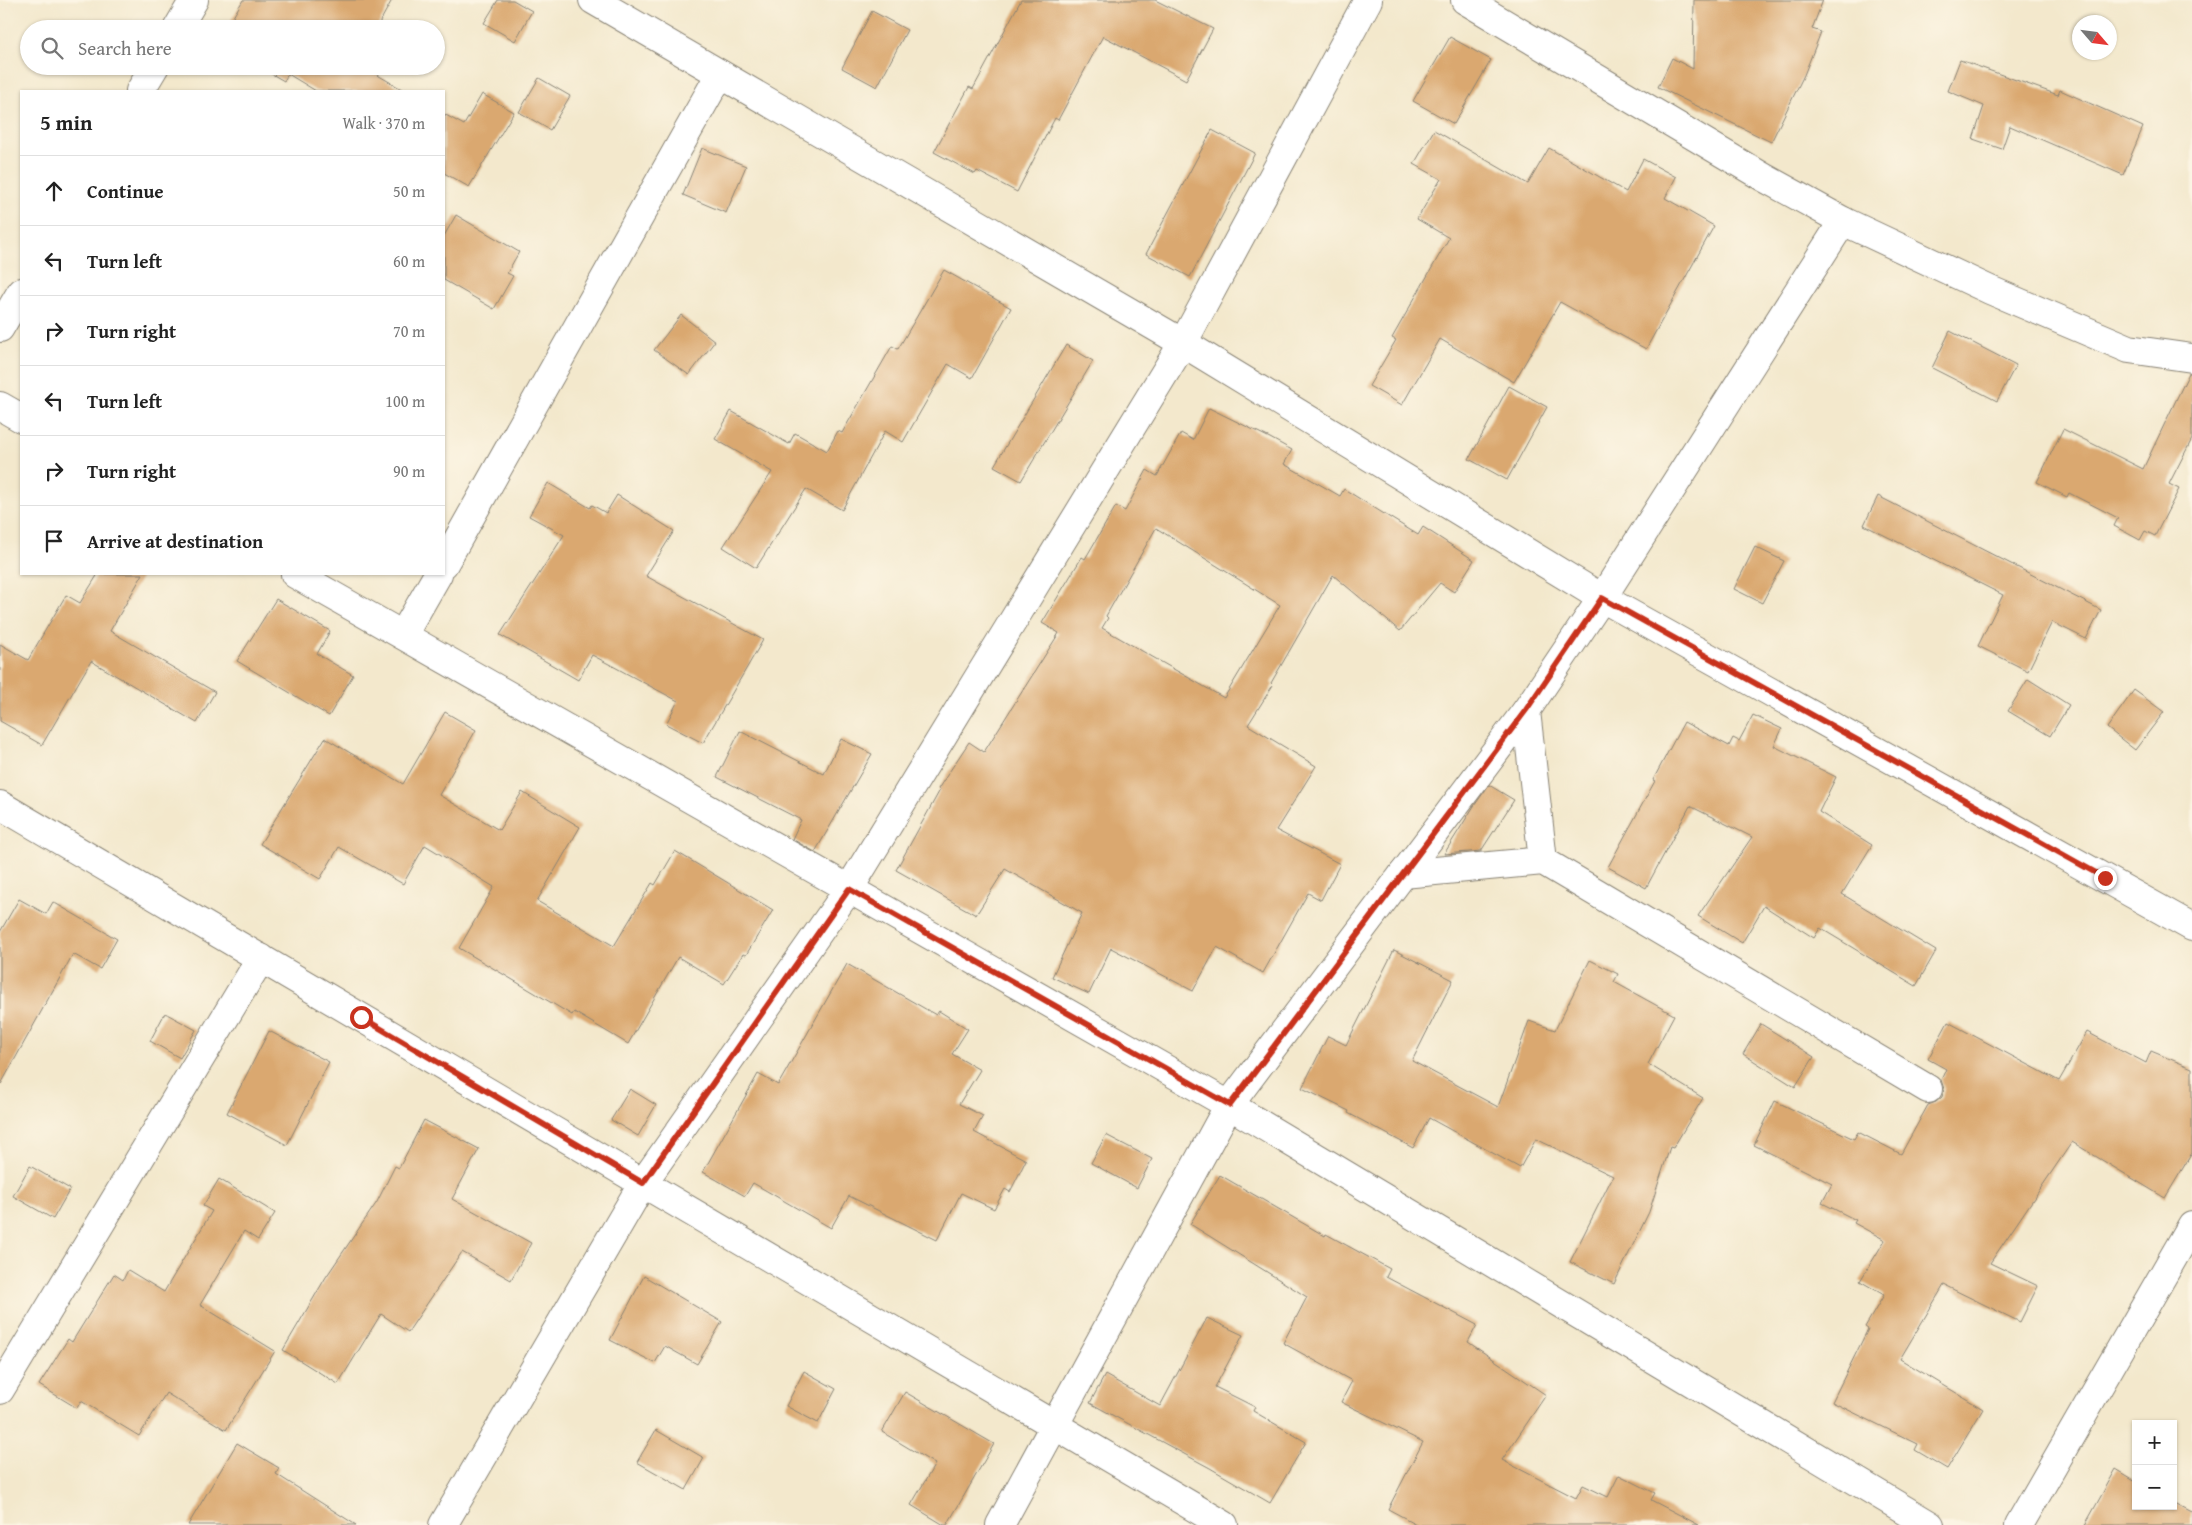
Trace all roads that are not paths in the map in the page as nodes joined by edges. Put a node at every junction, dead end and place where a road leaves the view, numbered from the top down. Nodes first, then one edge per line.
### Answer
1 (194, 0) edge
2 (593, 0) edge
3 (1368, 0) edge
4 (1465, 0) edge
5 (182, 20) edge
6 (720, 74) junction
7 (150, 75) edge
8 (141, 90) edge
9 (1843, 222) junction
10 (20, 294) edge
11 (0, 328) edge
12 (1183, 343) junction
13 (2192, 358) edge
14 (0, 406) edge
15 (20, 417) edge
16 (445, 562) edge
17 (297, 575) edge
18 (437, 575) edge
19 (1602, 598) junction
20 (403, 635) junction
21 (1526, 710) junction
22 (0, 804) edge
23 (1543, 861) junction
24 (1403, 874) junction
25 (849, 889) junction
26 (2192, 927) edge
27 (261, 958) junction
28 (1928, 1089) dead end
29 (1230, 1105) junction
30 (643, 1183) junction
31 (2192, 1226) edge
32 (0, 1390) edge
33 (1055, 1426) junction
34 (443, 1525) edge
35 (1000, 1525) edge
36 (1224, 1525) edge
37 (1930, 1525) edge
38 (2018, 1525) edge

1 - 5 street
2 - 6 street
3 - 12 street
4 - 9 street
6 - 12 street
6 - 16 street
7 - 8 street
9 - 13 street
9 - 19 street
10 - 11 street
12 - 19 street
12 - 25 street
14 - 15 street
17 - 20 street
18 - 20 street
19 - 21 street
19 - 26 street
20 - 25 street
21 - 23 street
21 - 24 street
22 - 27 street
23 - 24 street
23 - 28 street
24 - 29 street
25 - 29 street
25 - 30 street
27 - 30 street
27 - 32 street
29 - 33 street
29 - 37 street
30 - 33 street
30 - 34 street
31 - 38 street
33 - 35 street
33 - 36 street

